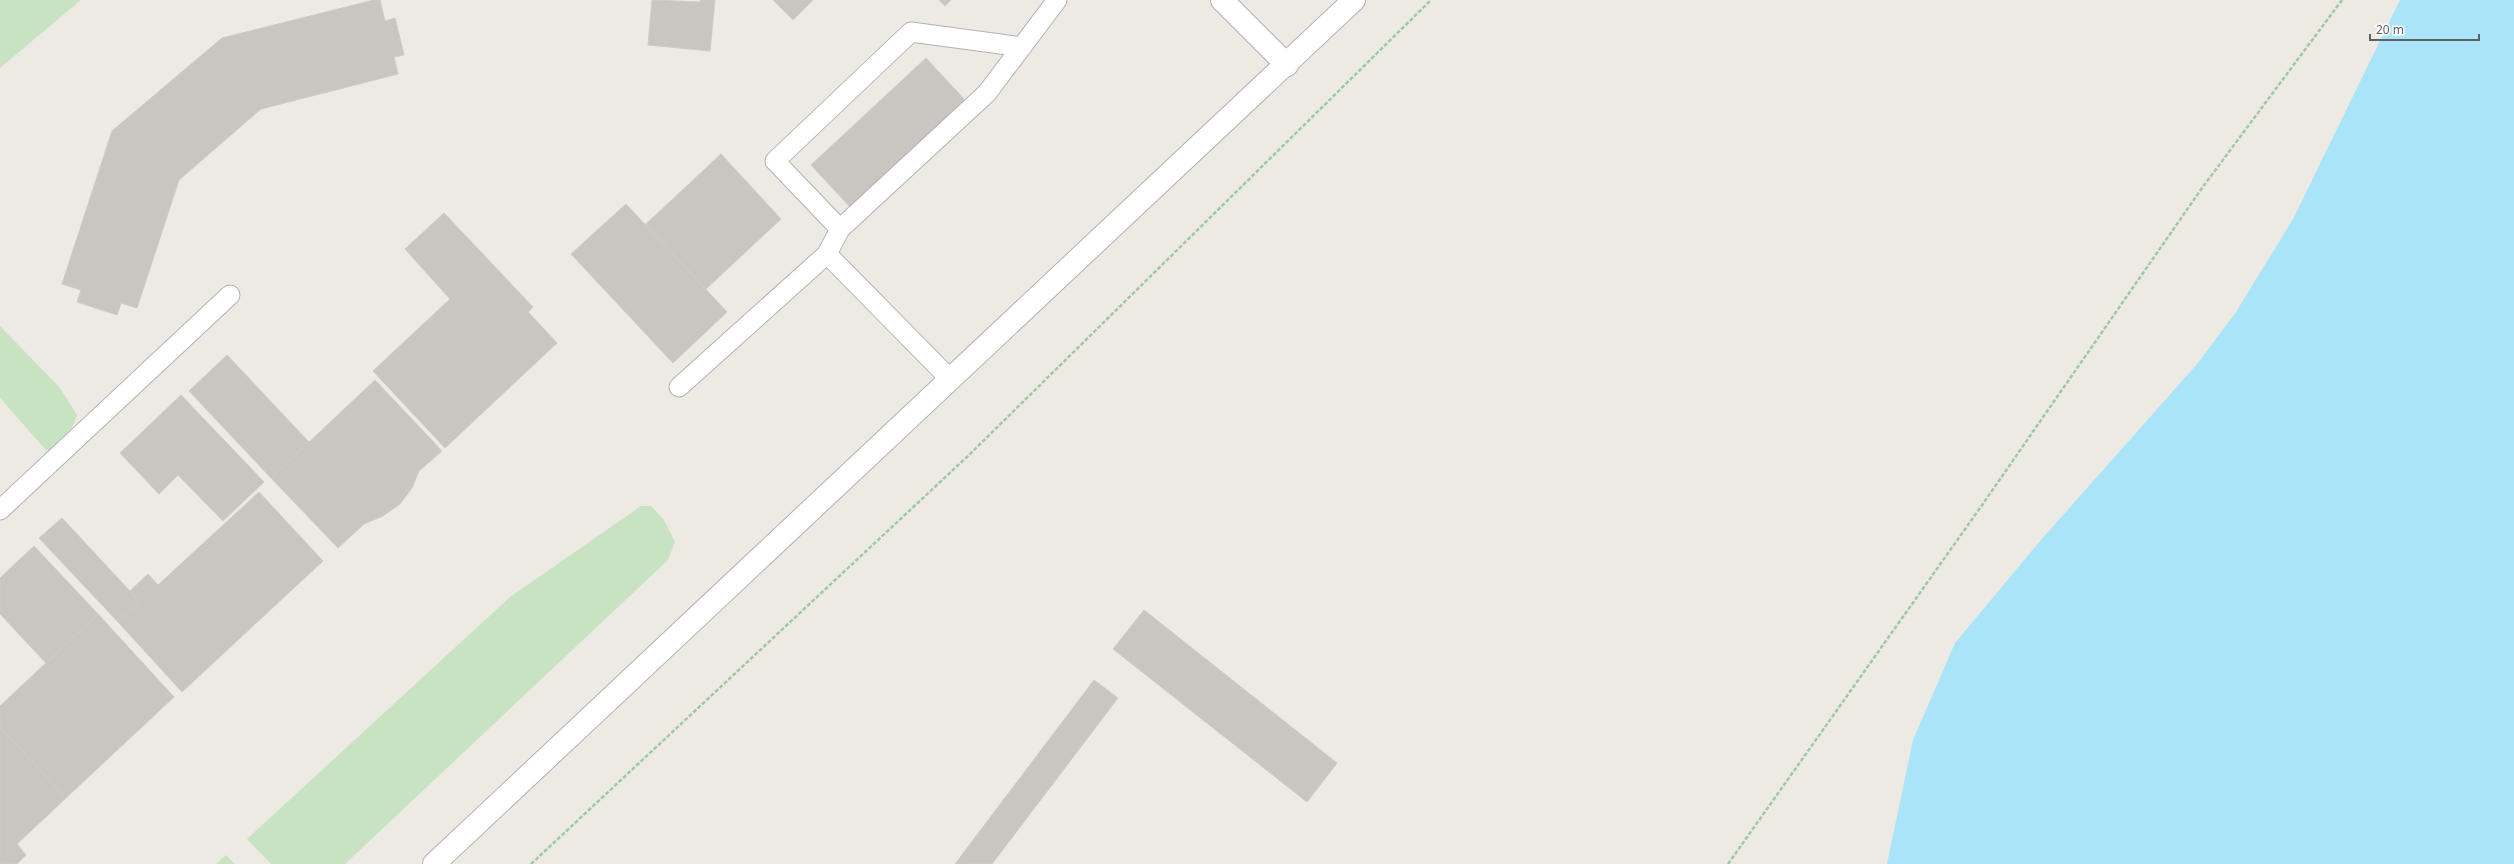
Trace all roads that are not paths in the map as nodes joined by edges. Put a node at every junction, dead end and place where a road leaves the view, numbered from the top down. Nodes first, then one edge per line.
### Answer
1 (1057, 0) edge
2 (1222, 0) edge
3 (1354, 0) edge
4 (1022, 47) junction
5 (1287, 65) junction
6 (840, 229) junction
7 (827, 254) junction
8 (230, 295) dead end
9 (951, 380) junction
10 (679, 387) dead end
11 (0, 510) edge
12 (434, 864) edge

1 - 4 lane
2 - 5 main road
3 - 5 main road
4 - 6 lane
4 - 6 lane
5 - 9 main road
6 - 7 lane
7 - 9 lane
7 - 10 lane
8 - 11 lane
9 - 12 main road

